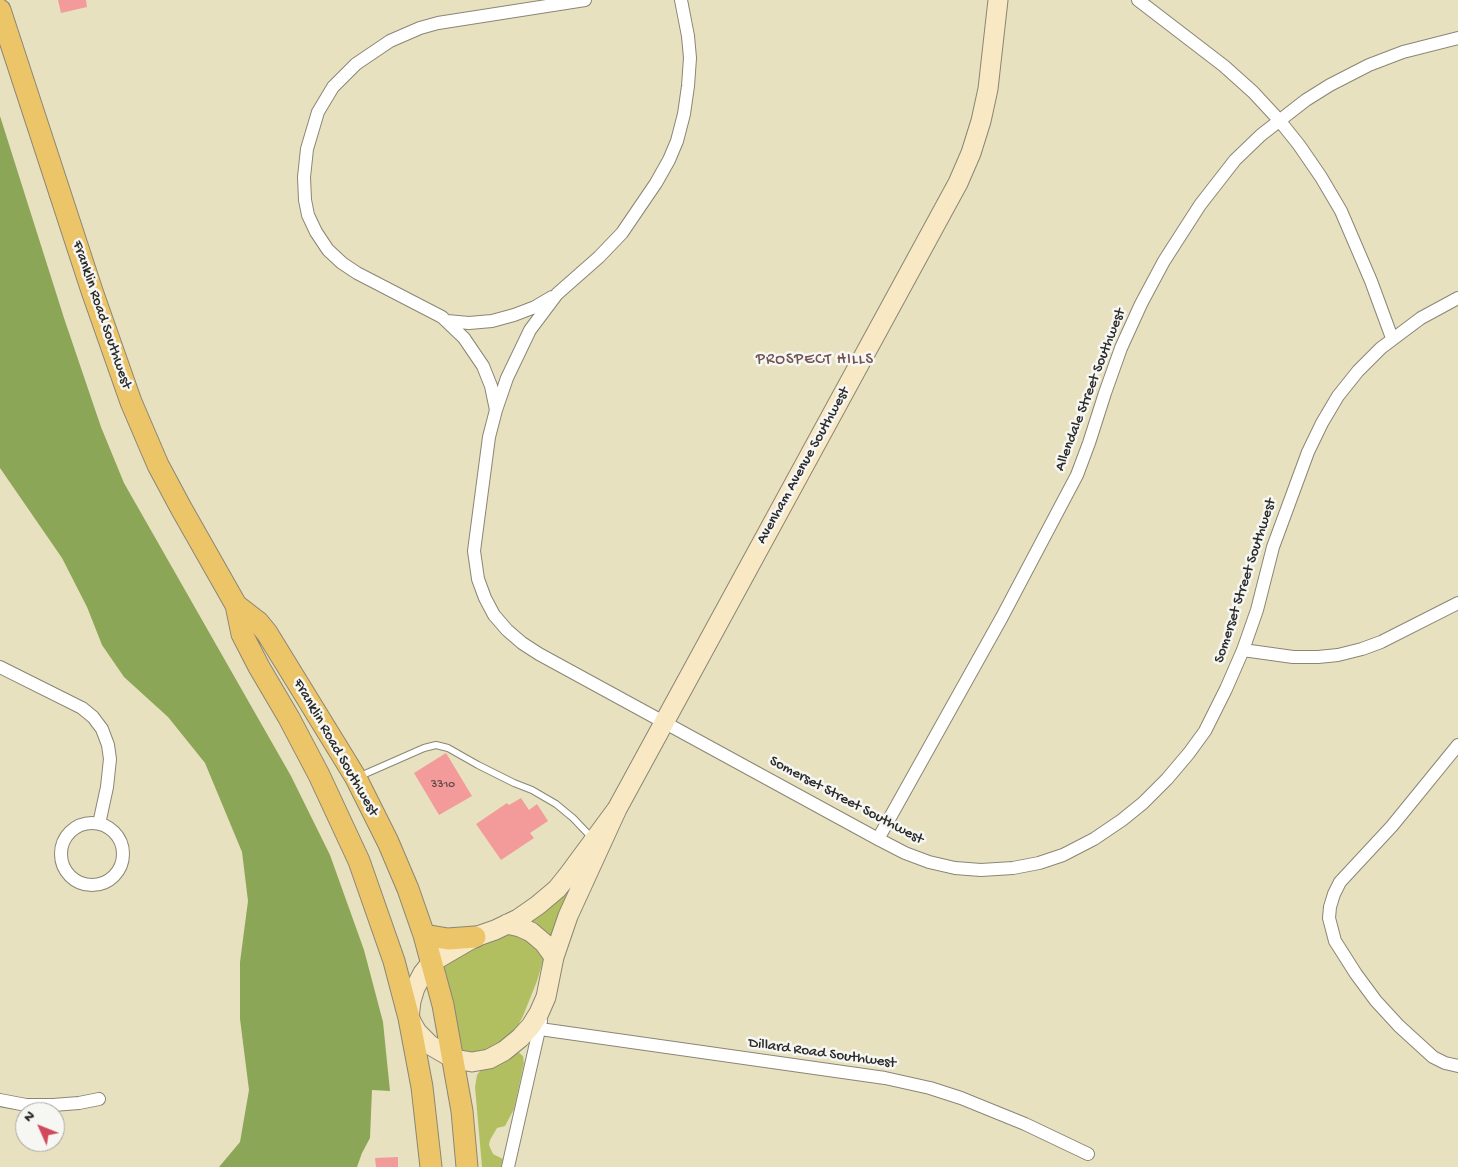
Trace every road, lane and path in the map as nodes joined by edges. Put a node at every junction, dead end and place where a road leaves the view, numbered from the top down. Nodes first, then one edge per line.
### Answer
1 (584, 0) edge
2 (681, 0) edge
3 (998, 0) edge
4 (1138, 0) edge
5 (0, 10) edge
6 (1458, 38) edge
7 (5, 41) edge
8 (1278, 120) junction
9 (557, 294) junction
10 (1458, 298) edge
11 (447, 321) junction
12 (1392, 338) junction
13 (496, 410) junction
14 (1458, 603) edge
15 (236, 605) junction
16 (1243, 650) junction
17 (0, 667) edge
18 (664, 722) junction
19 (1458, 745) edge
20 (356, 778) junction
21 (617, 809) junction
22 (99, 824) junction
23 (878, 839) junction
24 (594, 840) junction
25 (507, 924) junction
26 (424, 935) junction
27 (475, 937) junction
28 (554, 957) junction
29 (432, 962) junction
30 (546, 997) junction
31 (409, 1018) junction
32 (540, 1030) junction
33 (454, 1060) junction
34 (1458, 1066) edge
35 (99, 1098) dead end
36 (0, 1100) edge
37 (1088, 1154) dead end
38 (431, 1167) edge
39 (467, 1167) edge
40 (508, 1167) edge

1 - 11 street
2 - 9 street
3 - 18 street, Avenham Avenue Southwest
4 - 8 street
5 - 7 main road, Franklin Road Southwest
6 - 8 street, Allendale Street Southwest
7 - 15 main road, Franklin Road Southwest
8 - 12 street
8 - 23 street, Allendale Street Southwest
9 - 11 street
9 - 13 street, Somerset Street Southwest
10 - 12 street, Somerset Street Southwest
11 - 13 street
12 - 16 street, Somerset Street Southwest
13 - 18 street, Somerset Street Southwest
14 - 16 street
15 - 20 main road, Franklin Road Southwest
15 - 31 main road, Franklin Road Southwest
16 - 23 street, Somerset Street Southwest
17 - 22 street
18 - 21 street, Avenham Avenue Southwest
18 - 23 street, Somerset Street Southwest
19 - 34 street
20 - 24 lane
20 - 26 main road, Franklin Road Southwest
21 - 24 street, Avenham Avenue Southwest
21 - 28 street, Avenham Avenue Southwest
22 - 22 street
24 - 25 street, Avenham Avenue Southwest
25 - 27 street, Avenham Avenue Southwest
25 - 28 street
26 - 27 main road
26 - 29 main road, Franklin Road Southwest
27 - 29 street, Avenham Avenue Southwest
28 - 30 street, Avenham Avenue Southwest
29 - 31 street, Avenham Avenue Southwest
29 - 33 main road, Franklin Road Southwest
30 - 32 street, Avenham Avenue Southwest
30 - 33 street, Avenham Avenue Southwest
31 - 33 street
31 - 38 main road, Franklin Road Southwest
32 - 37 street, Dillard Road Southwest
32 - 40 street, Avenham Avenue Southwest
33 - 39 main road, Franklin Road Southwest
35 - 36 street

